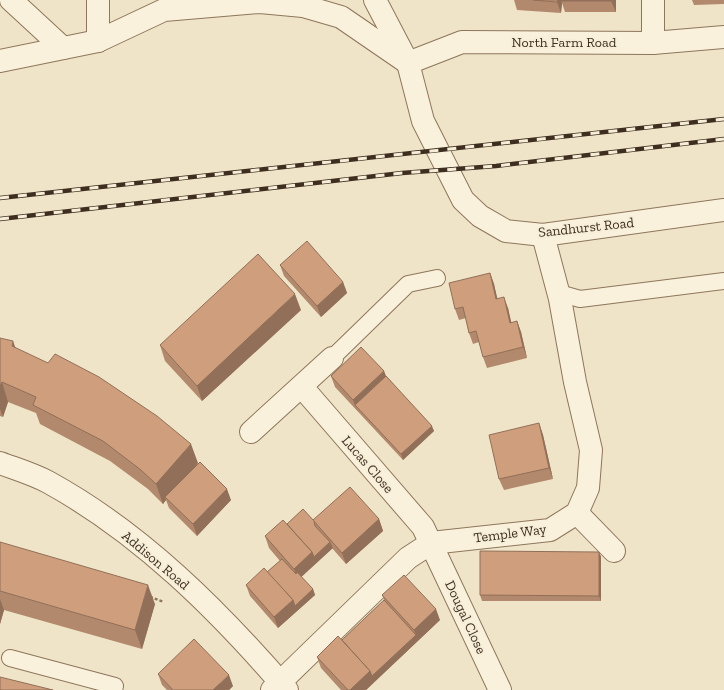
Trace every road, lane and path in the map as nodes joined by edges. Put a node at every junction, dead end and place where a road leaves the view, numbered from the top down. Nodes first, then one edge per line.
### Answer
1 (11, 0) edge
2 (98, 0) edge
3 (375, 0) edge
4 (653, 0) edge
5 (311, 3) edge
6 (724, 37) edge
7 (98, 41) junction
8 (653, 43) junction
9 (63, 48) junction
10 (0, 61) edge
11 (408, 63) junction
12 (724, 210) edge
13 (543, 235) junction
14 (436, 278) dead end
15 (724, 281) edge
16 (559, 293) junction
17 (332, 358) joint
18 (302, 387) junction
19 (251, 432) dead end
20 (0, 463) edge
21 (577, 513) junction
22 (431, 543) junction
23 (614, 551) dead end
24 (149, 597) edge
25 (172, 604) dead end
26 (10, 658) dead end
27 (280, 687) edge
28 (114, 690) edge
29 (500, 690) edge

1 - 9 street
2 - 7 street
3 - 11 street, Sandhurst Road
4 - 8 street
5 - 7 street
5 - 11 street
6 - 8 street, North Farm Road
7 - 9 street
8 - 11 street, North Farm Road
9 - 10 street
11 - 13 street, Sandhurst Road
12 - 13 street, Sandhurst Road
13 - 16 street
14 - 17 lane
15 - 16 lane
16 - 21 street
17 - 18 street
18 - 19 street
18 - 22 street, Lucas Close
20 - 27 street, Addison Road
21 - 22 street, Temple Way
21 - 23 street
22 - 27 street, Temple Way
22 - 29 street, Dougal Close
24 - 25 path
26 - 28 lane

